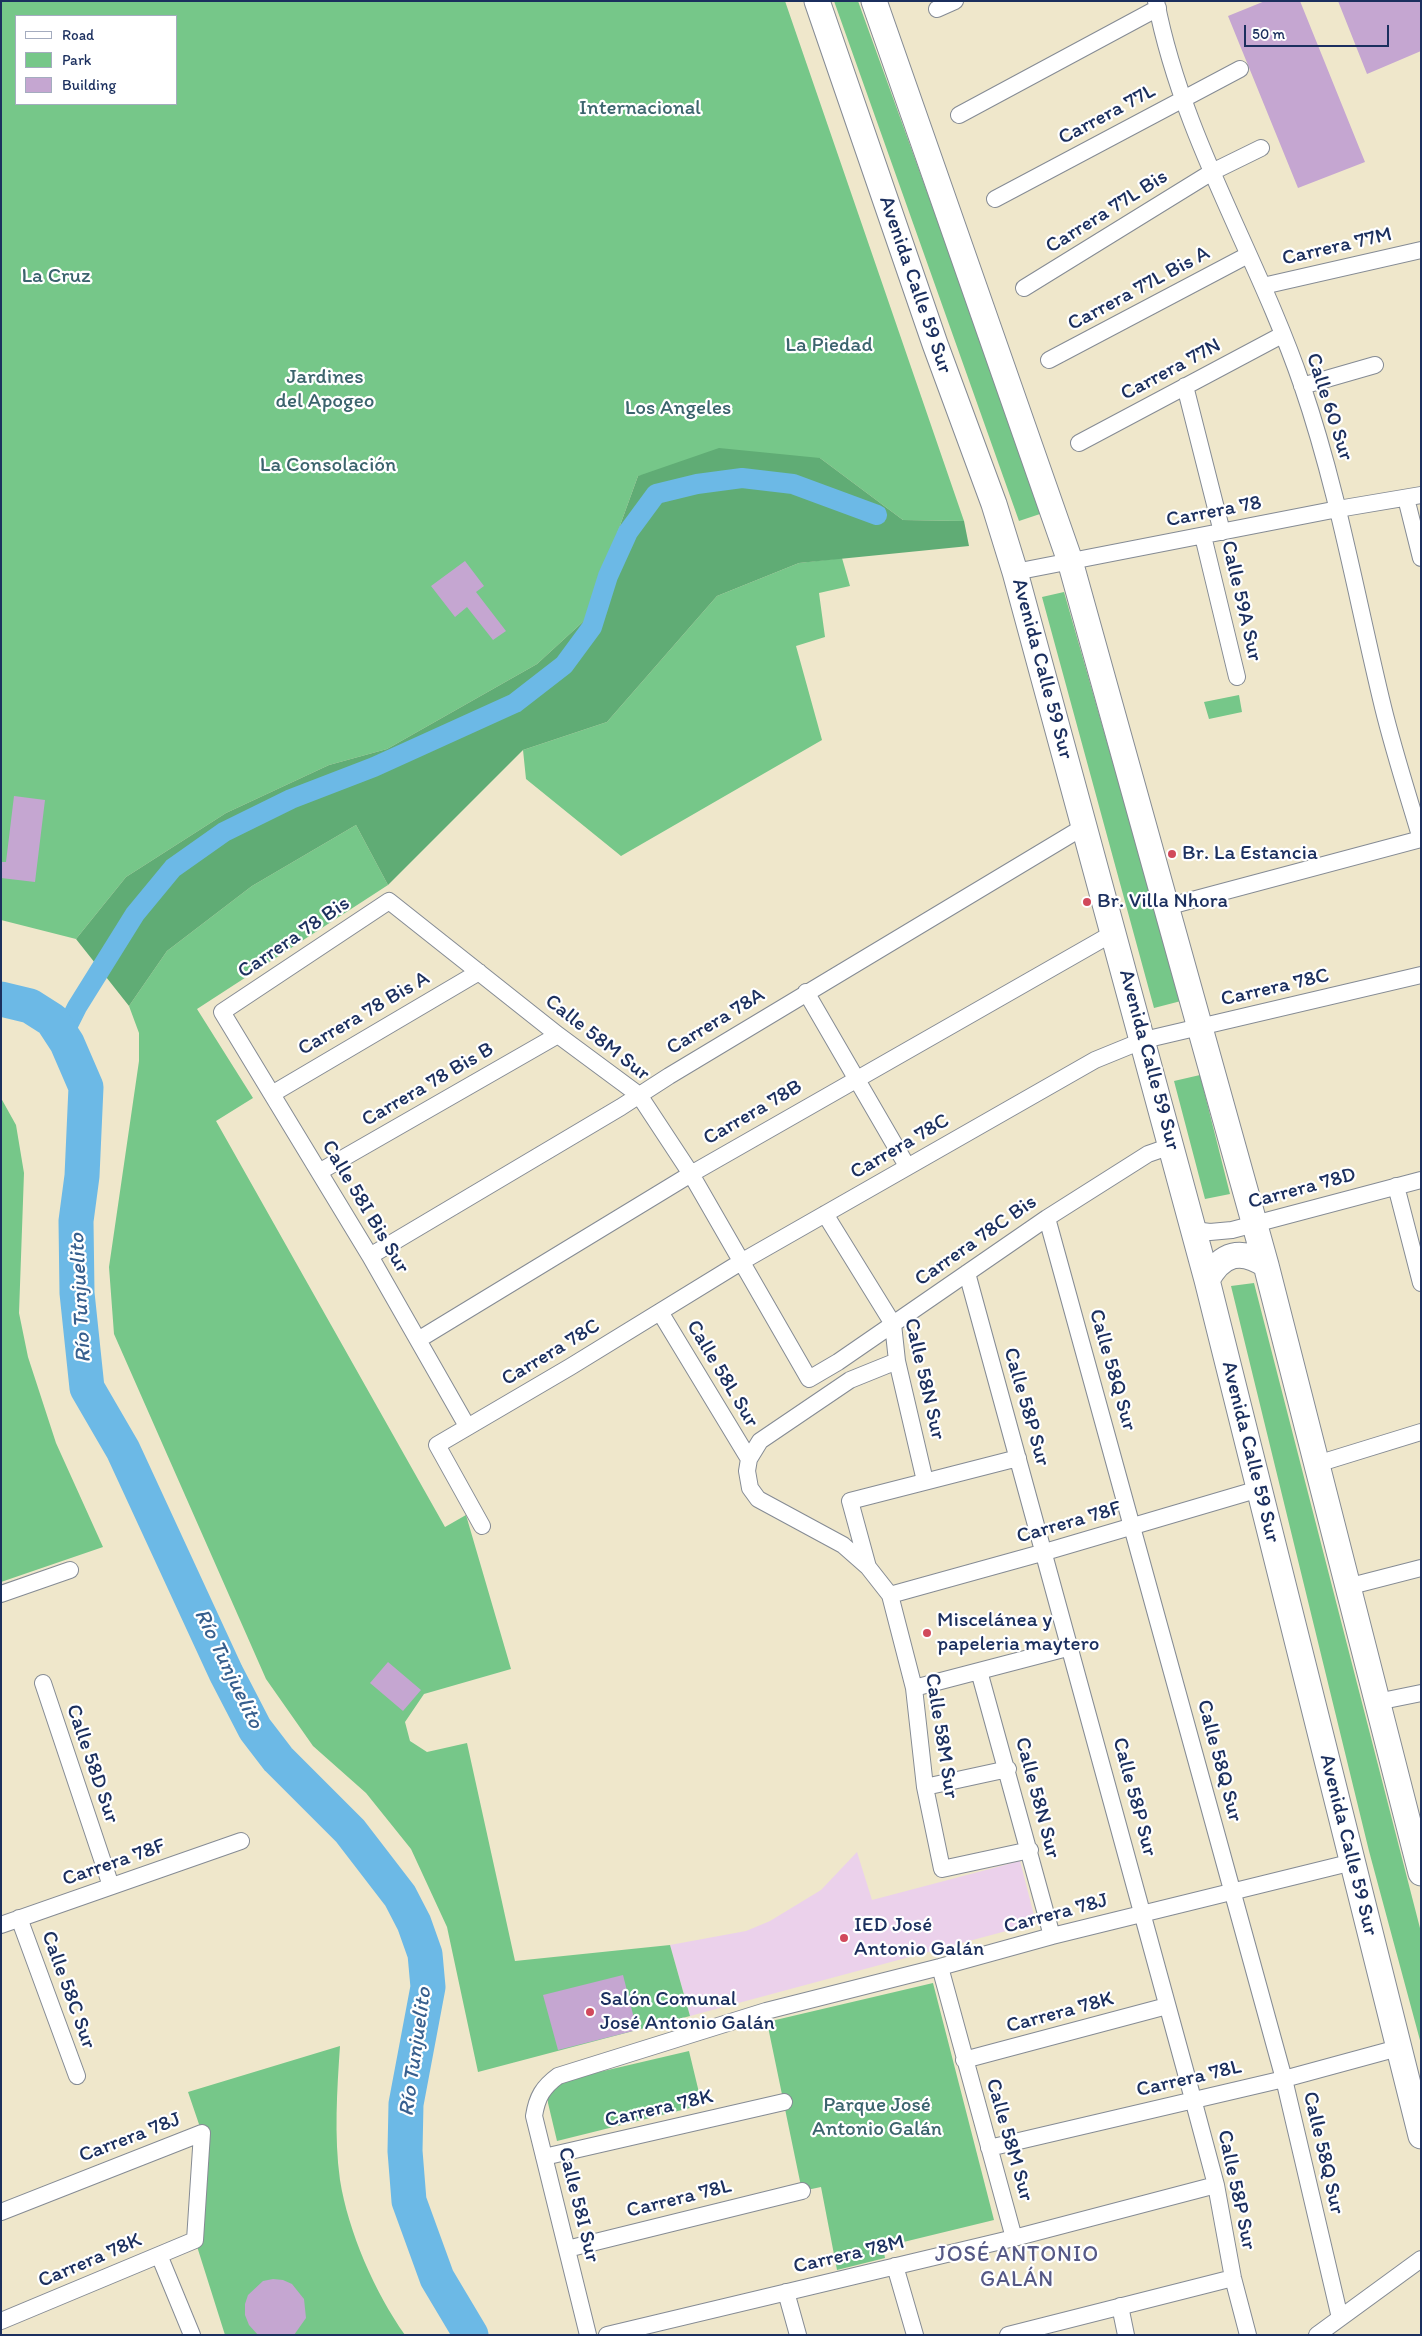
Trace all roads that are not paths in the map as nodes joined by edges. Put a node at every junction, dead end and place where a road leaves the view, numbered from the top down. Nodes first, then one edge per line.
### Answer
1 (816, 1) edge
2 (874, 1) edge
3 (955, 1) edge
4 (1157, 5) edge
5 (937, 9) dead end
6 (1240, 69) dead end
7 (1182, 99) junction
8 (959, 115) dead end
9 (1261, 148) dead end
10 (1212, 172) junction
11 (995, 199) dead end
12 (1421, 250) edge
13 (1248, 255) junction
14 (1263, 286) junction
15 (1024, 288) dead end
16 (1282, 335) junction
17 (1049, 360) dead end
18 (1375, 365) dead end
19 (1185, 386) junction
20 (1302, 386) junction
21 (1079, 443) dead end
22 (1413, 497) edge
23 (1338, 509) junction
24 (1222, 532) junction
25 (1203, 536) junction
26 (1421, 558) edge
27 (1070, 561) junction
28 (1015, 572) junction
29 (1237, 677) dead end
30 (1085, 826) junction
31 (1421, 839) edge
32 (389, 900) joint
33 (1166, 908) junction
34 (1115, 932) junction
35 (479, 972) junction
36 (1421, 975) edge
37 (806, 992) junction
38 (222, 1012) joint
39 (1200, 1027) junction
40 (558, 1035) junction
41 (1144, 1040) junction
42 (856, 1079) junction
43 (272, 1094) junction
44 (639, 1094) junction
45 (1171, 1146) junction
46 (907, 1166) junction
47 (319, 1172) junction
48 (691, 1174) junction
49 (1421, 1180) edge
50 (1396, 1186) junction
51 (825, 1214) junction
52 (1047, 1218) junction
53 (1254, 1224) junction
54 (1194, 1230) junction
55 (370, 1256) junction
56 (741, 1262) junction
57 (1266, 1265) junction
58 (967, 1273) junction
59 (1207, 1280) junction
60 (1421, 1283) edge
61 (660, 1312) junction
62 (893, 1324) junction
63 (418, 1340) junction
64 (897, 1361) junction
65 (838, 1362) junction
66 (809, 1379) joint
67 (850, 1380) junction
68 (467, 1426) junction
69 (1421, 1432) edge
70 (1018, 1458) junction
71 (749, 1459) junction
72 (1317, 1464) junction
73 (925, 1481) junction
74 (1259, 1489) junction
75 (482, 1526) dead end
76 (1133, 1526) junction
77 (1045, 1552) junction
78 (868, 1567) junction
79 (1421, 1568) edge
80 (70, 1570) dead end
81 (1347, 1587) junction
82 (1, 1594) edge
83 (890, 1594) junction
84 (1070, 1647) junction
85 (980, 1671) junction
86 (43, 1683) dead end
87 (914, 1688) junction
88 (1421, 1693) edge
89 (1377, 1702) junction
90 (1008, 1769) junction
91 (926, 1787) junction
92 (241, 1841) dead end
93 (1417, 1841) edge
94 (1030, 1850) junction
95 (1353, 1862) junction
96 (1421, 1874) edge
97 (111, 1886) junction
98 (1233, 1890) junction
99 (1144, 1912) junction
100 (19, 1918) junction
101 (1, 1925) edge
102 (1052, 1936) junction
103 (940, 1967) junction
104 (1167, 2006) junction
105 (1398, 2048) junction
106 (964, 2060) junction
107 (77, 2076) dead end
108 (1284, 2079) junction
109 (544, 2086) joint
110 (1194, 2099) junction
111 (784, 2102) dead end
112 (1421, 2136) edge
113 (989, 2148) junction
114 (544, 2156) junction
115 (1216, 2185) junction
116 (802, 2191) dead end
117 (1, 2212) edge
118 (1014, 2238) junction
119 (195, 2240) joint
120 (567, 2249) junction
121 (159, 2255) junction
122 (1421, 2259) edge
123 (895, 2266) junction
124 (1233, 2278) junction
125 (786, 2292) junction
126 (1120, 2306) junction
127 (1340, 2318) junction
128 (1, 2320) edge
129 (1028, 2332) edge
130 (192, 2335) edge
131 (588, 2335) edge
132 (607, 2335) edge
133 (798, 2335) edge
134 (915, 2335) edge
135 (1008, 2335) edge
136 (1126, 2335) edge
137 (1248, 2335) edge
138 (1317, 2335) edge

1 - 28 main road, Avenida Calle 59 Sur
2 - 27 main road
3 - 5 street
4 - 7 street, Calle 60 Sur
4 - 8 street
6 - 7 street, Carrera 77L
7 - 10 street, Calle 60 Sur
7 - 11 street, Carrera 77L
9 - 10 street, Carrera 77L Bis
10 - 13 street, Calle 60 Sur
10 - 15 street, Carrera 77L Bis
12 - 14 street, Carrera 77M
13 - 14 street, Calle 60 Sur
13 - 17 street, Carrera 77L Bis A
14 - 16 street, Calle 60 Sur
16 - 19 street, Carrera 77N
16 - 20 street, Calle 60 Sur
18 - 20 street
19 - 21 street, Carrera 77N
19 - 24 street, Calle 59A Sur
20 - 23 street, Calle 60 Sur
22 - 23 street, Carrera 78
22 - 26 street
23 - 24 street, Carrera 78
23 - 31 street, Calle 60 Sur
24 - 25 street, Carrera 78
25 - 27 street, Carrera 78
25 - 29 street, Calle 59A Sur
27 - 28 street, Carrera 78
27 - 33 main road
28 - 30 main road, Avenida Calle 59 Sur
30 - 34 main road, Avenida Calle 59 Sur
30 - 37 street, Carrera 78A
31 - 33 street
32 - 35 street, Calle 58M Sur
32 - 38 street, Carrera 78 Bis
33 - 39 main road
34 - 41 main road, Avenida Calle 59 Sur
34 - 42 street, Carrera 78B
35 - 40 street, Calle 58M Sur
35 - 43 street, Carrera 78 Bis A
36 - 39 street, Carrera 78C
37 - 42 street
37 - 44 street, Carrera 78A
38 - 43 street, Calle 58I Bis Sur
39 - 41 street, Carrera 78C
39 - 53 main road
40 - 44 street, Calle 58M Sur
40 - 47 street, Carrera 78 Bis B
41 - 45 main road, Avenida Calle 59 Sur
41 - 46 street, Carrera 78C
42 - 46 street
42 - 48 street, Carrera 78B
43 - 47 street, Calle 58I Bis Sur
44 - 48 street, Calle 58M Sur
44 - 55 street, Carrera 78A
45 - 52 street, Carrera 78C Bis
45 - 54 main road, Avenida Calle 59 Sur
46 - 51 street, Carrera 78C
47 - 55 street, Calle 58I Bis Sur
48 - 56 street, Calle 58M Sur
48 - 63 street, Carrera 78B
49 - 50 street, Carrera 78D
50 - 53 street, Carrera 78D
50 - 60 street
51 - 56 street, Carrera 78C
51 - 62 street, Calle 58N Sur
52 - 58 street, Carrera 78C Bis
52 - 76 street, Calle 58Q Sur
53 - 54 street, Carrera 78D
53 - 57 main road
54 - 59 main road, Avenida Calle 59 Sur
55 - 63 street, Calle 58I Bis Sur
56 - 61 street, Carrera 78C
56 - 66 street, Calle 58M Sur
57 - 59 main road
57 - 72 main road
58 - 62 street, Carrera 78C Bis
58 - 70 street, Calle 58P Sur
59 - 74 main road, Avenida Calle 59 Sur
61 - 68 street, Carrera 78C
61 - 71 street, Calle 58L Sur
62 - 64 street, Calle 58N Sur
62 - 65 street, Carrera 78C Bis
63 - 68 street, Calle 58I Bis Sur
64 - 67 street
64 - 73 street, Calle 58N Sur
65 - 66 street, Carrera 78C Bis
65 - 67 street
67 - 71 street
68 - 75 street, Carrera 78C
69 - 72 street
70 - 73 street
70 - 77 street, Calle 58P Sur
71 - 78 street
72 - 81 main road
73 - 78 street, Calle 58M Sur
74 - 76 street, Carrera 78F
74 - 95 main road, Avenida Calle 59 Sur
76 - 77 street, Carrera 78F
76 - 98 street, Calle 58Q Sur
77 - 83 street, Carrera 78F
77 - 84 street, Calle 58P Sur
78 - 83 street, Calle 58M Sur
79 - 81 street
80 - 82 street
81 - 89 main road
83 - 87 street, Calle 58M Sur
84 - 85 street
84 - 99 street, Calle 58P Sur
85 - 87 street
85 - 90 street, Calle 58N Sur
86 - 97 street, Calle 58D Sur
87 - 91 street, Calle 58M Sur
88 - 89 street
89 - 93 main road
90 - 91 street
90 - 94 street, Calle 58N Sur
91 - 94 street, Calle 58M Sur
92 - 97 street, Carrera 78F
93 - 96 main road
94 - 102 street, Calle 58N Sur
95 - 98 street, Carrera 78J
95 - 105 main road, Avenida Calle 59 Sur
97 - 100 street, Carrera 78F
98 - 99 street, Carrera 78J
98 - 108 street, Calle 58Q Sur
99 - 102 street, Carrera 78J
99 - 104 street, Calle 58P Sur
100 - 101 street, Carrera 78F
100 - 107 street, Calle 58C Sur
102 - 103 street, Carrera 78J
103 - 106 street, Calle 58M Sur
103 - 109 street, Carrera 78J
104 - 106 street, Carrera 78K
104 - 110 street, Calle 58P Sur
105 - 108 street, Carrera 78L
105 - 112 main road, Avenida Calle 59 Sur
106 - 113 street, Calle 58M Sur
108 - 110 street, Carrera 78L
108 - 127 street, Calle 58Q Sur
109 - 114 street, Calle 58I Sur
110 - 113 street, Carrera 78L
110 - 115 street, Calle 58P Sur
111 - 114 street, Carrera 78K
113 - 118 street, Calle 58M Sur
114 - 120 street, Calle 58I Sur
115 - 118 street, Carrera 78M
115 - 124 street, Calle 58P Sur
116 - 120 street, Carrera 78L
117 - 119 street, Carrera 78J
118 - 123 street, Carrera 78M
119 - 121 street, Carrera 78K
120 - 131 street, Calle 58I Sur
121 - 128 street, Carrera 78K
121 - 130 street
122 - 127 street
123 - 125 street, Carrera 78M
123 - 134 street
124 - 126 street
124 - 137 street, Calle 58P Sur
125 - 132 street, Carrera 78M
125 - 133 street
126 - 129 street
126 - 136 street
127 - 138 street
129 - 135 street

